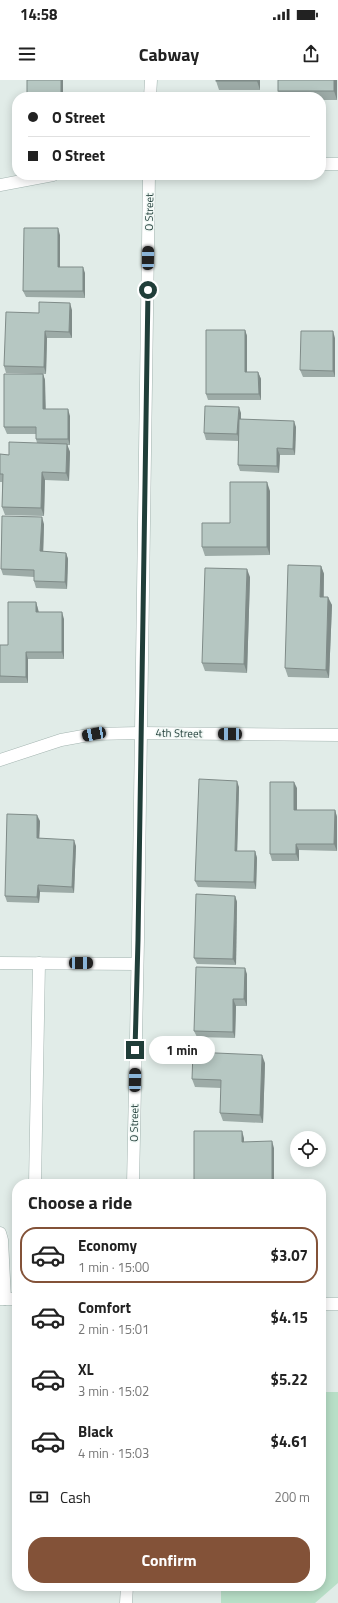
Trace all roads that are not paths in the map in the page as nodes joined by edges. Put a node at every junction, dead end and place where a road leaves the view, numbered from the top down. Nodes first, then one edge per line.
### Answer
1 (151, 80) edge
2 (150, 92) edge
3 (326, 164) edge
4 (338, 164) edge
5 (26, 180) edge
6 (149, 180) edge
7 (0, 185) edge
8 (140, 732) junction
9 (338, 735) edge
10 (0, 760) edge
11 (0, 963) edge
12 (39, 963) junction
13 (137, 964) junction
14 (35, 1179) edge
15 (133, 1179) edge
16 (0, 1233) edge
17 (7, 1299) edge
18 (326, 1304) edge
19 (338, 1304) edge
20 (127, 1591) edge
21 (126, 1603) edge

1 - 2 street
3 - 4 street
5 - 7 street
6 - 8 street, O Street
8 - 9 street, 4th Street
8 - 10 street, 4th Street
8 - 13 street, O Street
11 - 12 street
12 - 13 street
12 - 14 street
13 - 15 street, O Street
16 - 17 street
18 - 19 street
20 - 21 street

